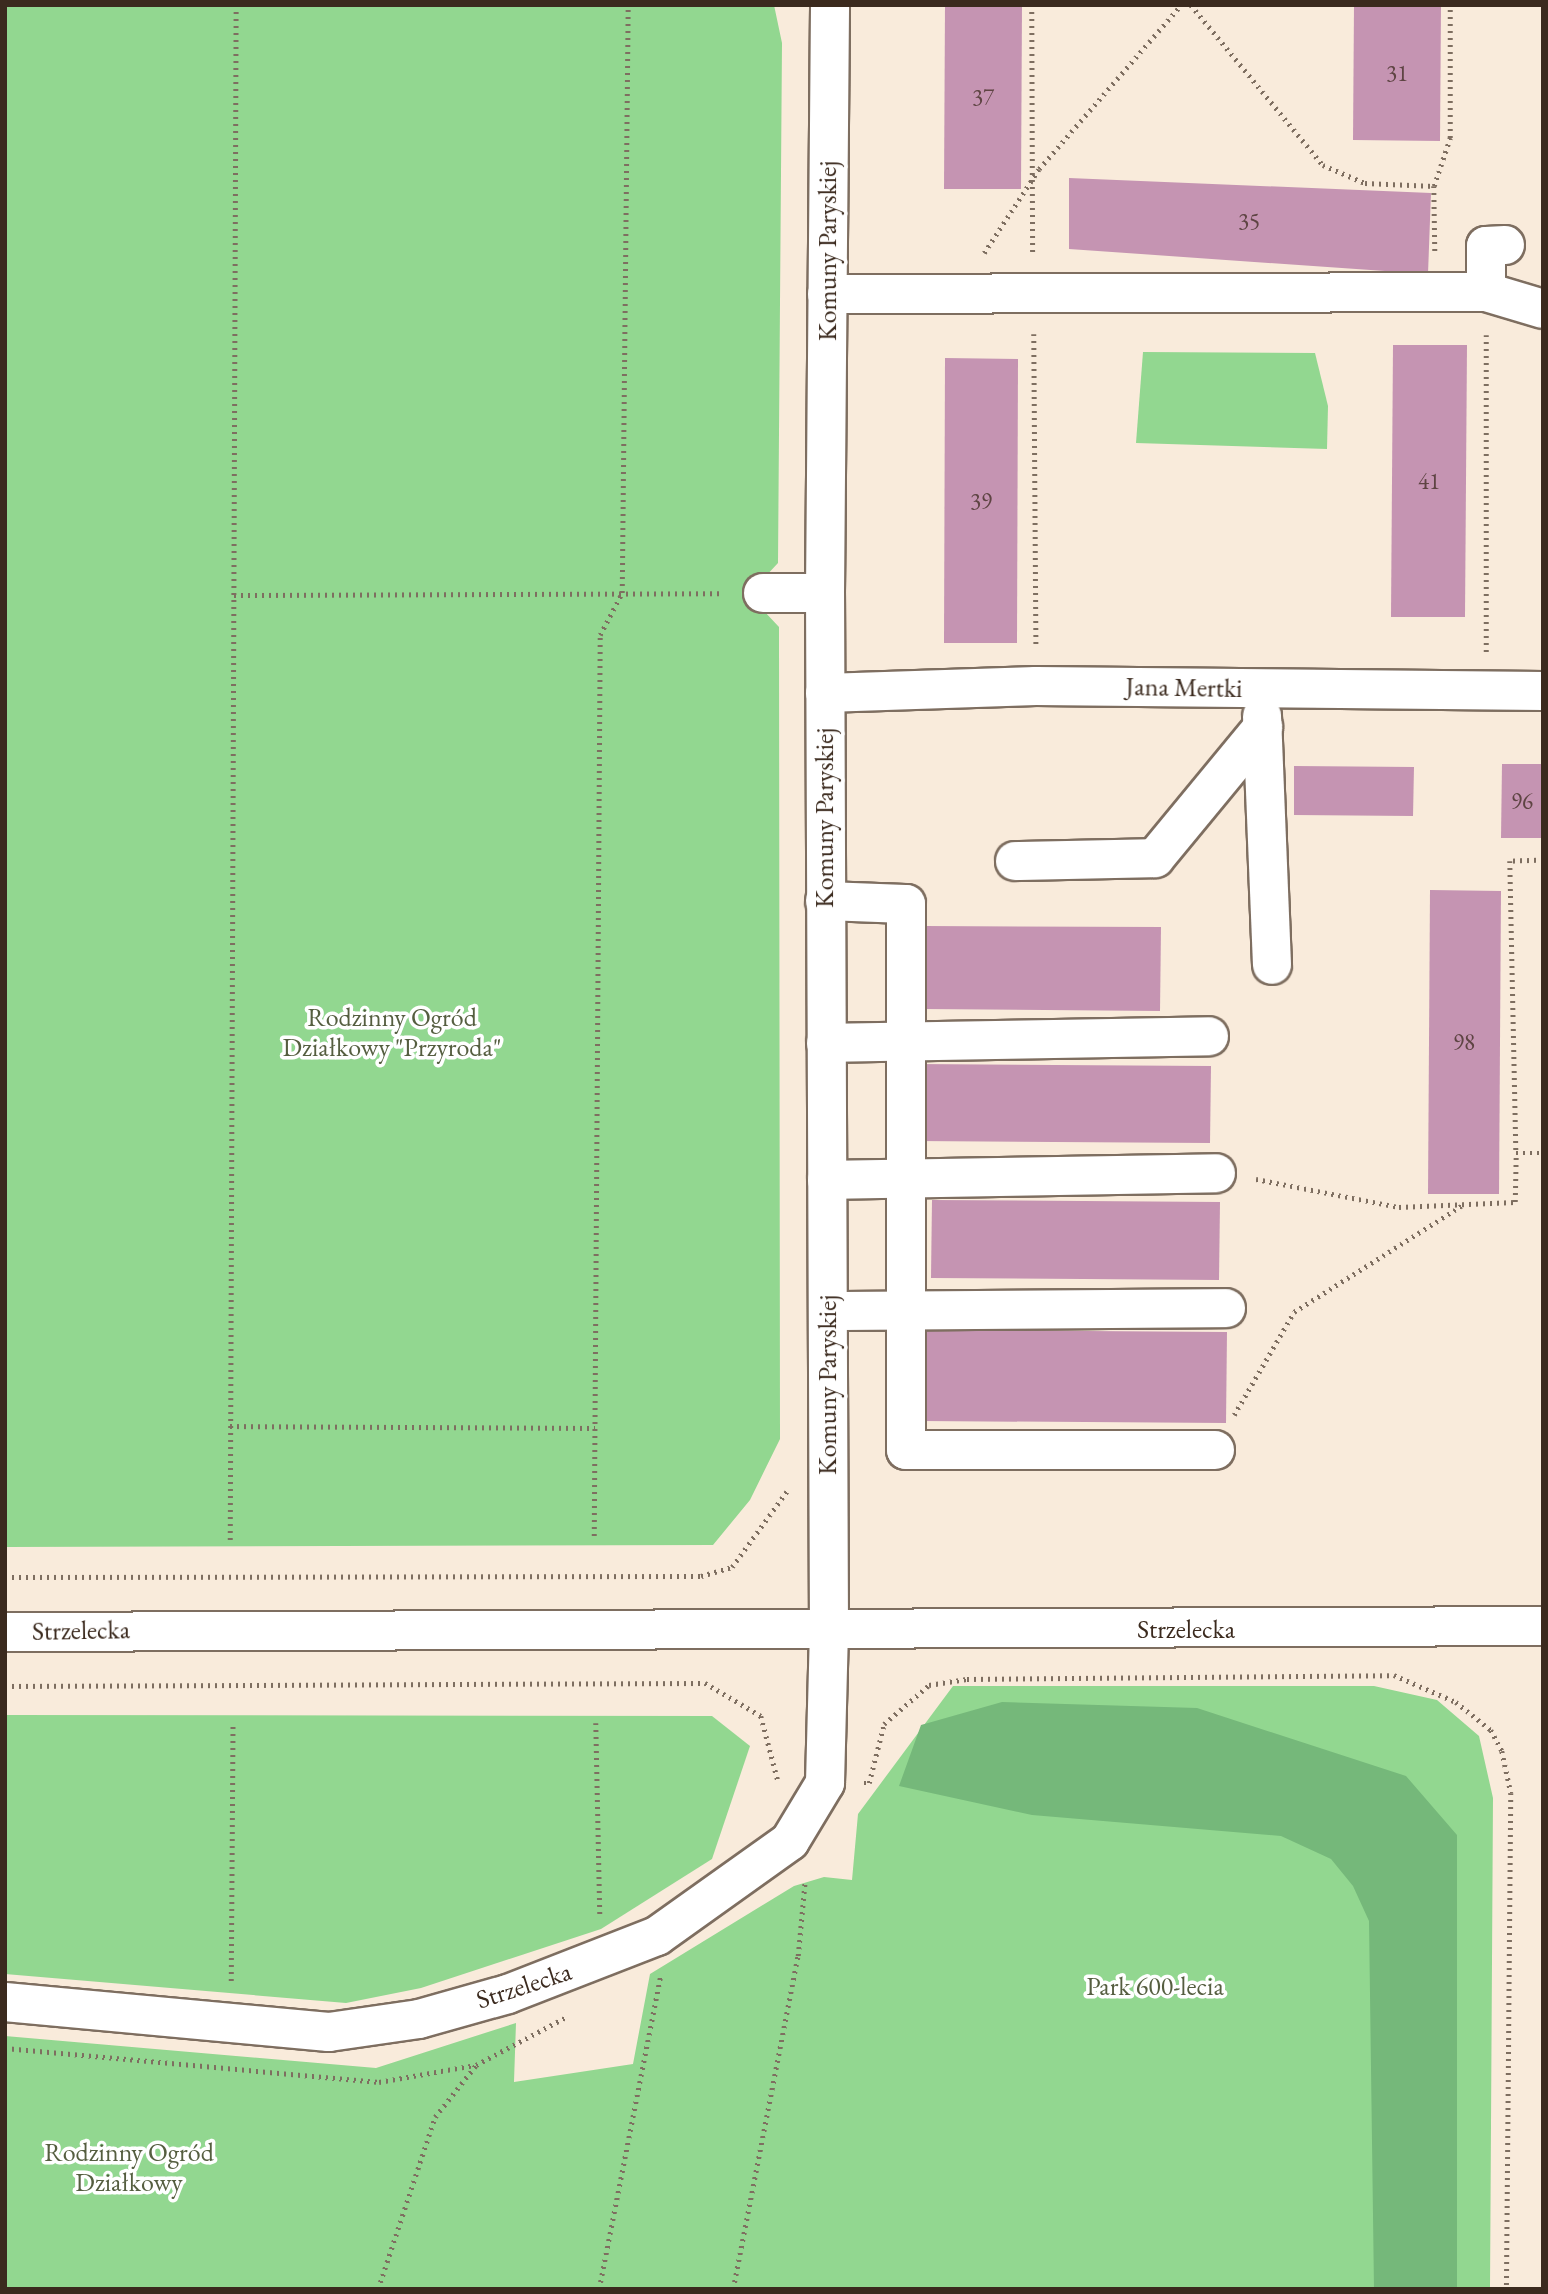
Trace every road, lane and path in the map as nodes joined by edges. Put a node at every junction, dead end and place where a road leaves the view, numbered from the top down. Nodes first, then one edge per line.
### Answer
1 (236, 5) edge
2 (628, 5) edge
3 (830, 5) edge
4 (1031, 5) edge
5 (1181, 5) edge
6 (1191, 5) edge
7 (1450, 5) edge
8 (1033, 178) junction
9 (1434, 186) junction
10 (1506, 246) dead end
11 (1486, 292) junction
12 (958, 293) junction
13 (1034, 293) junction
14 (1435, 293) junction
15 (827, 294) junction
16 (1543, 309) edge
17 (622, 593) junction
18 (763, 593) joint
19 (825, 593) junction
20 (234, 595) junction
21 (1036, 686) junction
22 (1259, 690) junction
23 (1486, 691) junction
24 (1543, 691) edge
25 (825, 693) junction
26 (1263, 727) junction
27 (1543, 860) edge
28 (1015, 861) dead end
29 (825, 901) junction
30 (1272, 965) dead end
31 (1209, 1036) dead end
32 (906, 1041) junction
33 (826, 1043) junction
34 (1516, 1153) junction
35 (1543, 1153) edge
36 (1216, 1173) joint
37 (906, 1179) junction
38 (827, 1180) junction
39 (1464, 1204) junction
40 (1226, 1308) dead end
41 (906, 1310) junction
42 (828, 1311) junction
43 (230, 1426) junction
44 (595, 1428) junction
45 (1215, 1450) joint
46 (790, 1485) dead end
47 (594, 1536) dead end
48 (230, 1540) dead end
49 (5, 1577) edge
50 (1543, 1626) edge
51 (829, 1630) junction
52 (5, 1632) edge
53 (5, 1686) edge
54 (233, 1722) dead end
55 (596, 1723) dead end
56 (825, 1783) junction
57 (806, 1882) dead end
58 (601, 1929) dead end
59 (662, 1966) dead end
60 (231, 1993) dead end
61 (5, 2002) edge
62 (515, 2047) dead end
63 (378, 2289) edge
64 (599, 2289) edge
65 (733, 2289) edge
66 (1507, 2289) edge

1 - 20 path
2 - 17 path
3 - 15 street, Komuny Paryskiej
4 - 8 path
5 - 8 path
6 - 9 path
7 - 9 path
8 - 12 path
8 - 13 path
9 - 14 path
10 - 11 street
11 - 14 street
11 - 16 street
11 - 23 path
12 - 13 street
12 - 15 street
13 - 14 street
13 - 21 path
15 - 19 street, Komuny Paryskiej
17 - 18 path
17 - 20 path
17 - 44 path
18 - 19 street
19 - 25 street, Komuny Paryskiej
20 - 43 path
21 - 22 street, Jana Mertki
21 - 25 street, Jana Mertki
22 - 23 street, Jana Mertki
22 - 26 street
23 - 24 street, Jana Mertki
25 - 29 street, Komuny Paryskiej
26 - 28 street
26 - 30 street
27 - 34 path
29 - 32 street
29 - 33 street, Komuny Paryskiej
31 - 32 street
32 - 33 street
32 - 37 street
33 - 38 street, Komuny Paryskiej
34 - 35 path
34 - 39 path
36 - 37 street
36 - 39 path
37 - 38 street
37 - 41 street
38 - 42 street, Komuny Paryskiej
39 - 45 path
40 - 41 street
41 - 42 street
41 - 45 street
42 - 51 street, Komuny Paryskiej
43 - 44 path
43 - 48 path
44 - 47 path
46 - 49 path
50 - 51 street, Strzelecka
51 - 52 street, Strzelecka
51 - 56 street, Strzelecka
53 - 56 path
54 - 60 path
55 - 58 path
56 - 61 street, Strzelecka
56 - 66 path
57 - 65 path
59 - 64 path
62 - 63 path

